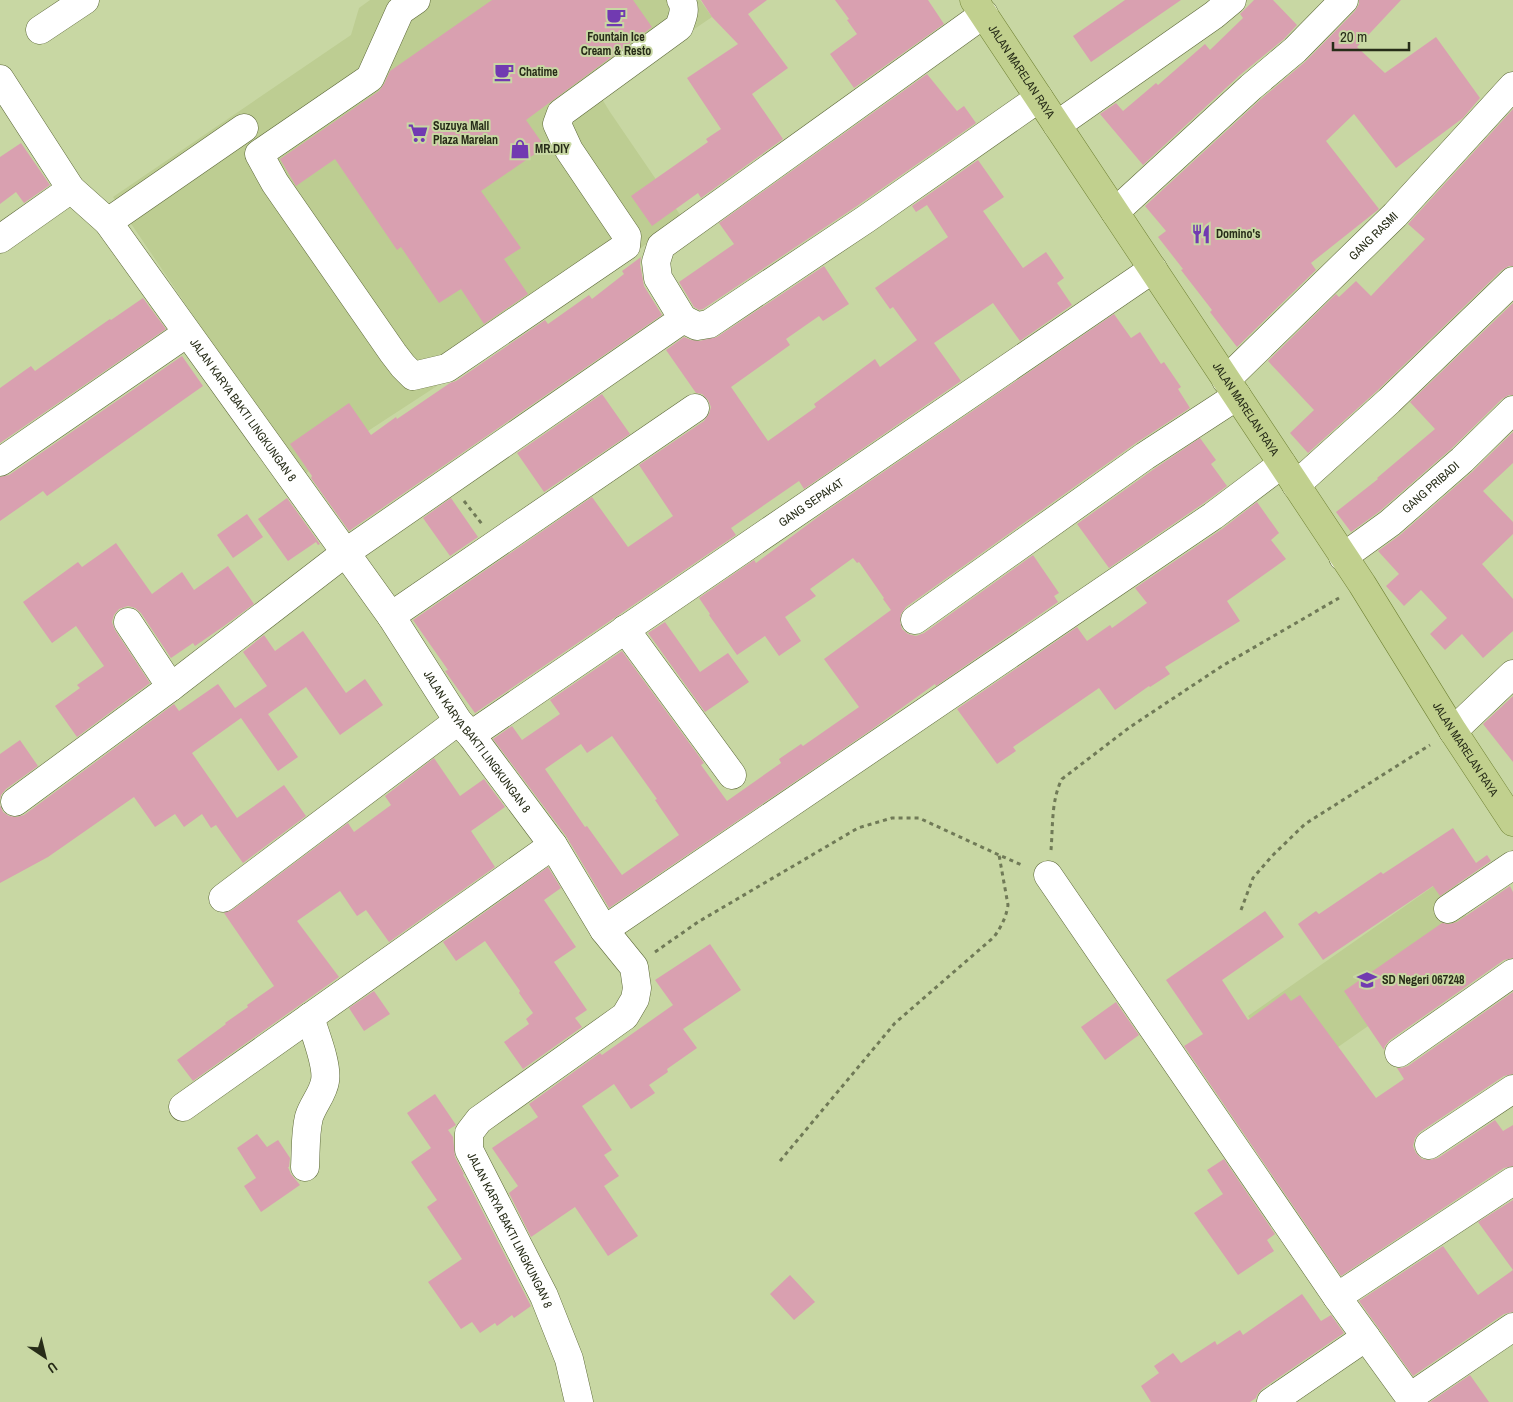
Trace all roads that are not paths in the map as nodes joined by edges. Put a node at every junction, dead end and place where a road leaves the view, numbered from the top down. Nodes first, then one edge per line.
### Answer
1 (85, 0) edge
2 (416, 0) edge
3 (681, 0) edge
4 (1344, 0) edge
5 (1216, 5) edge
6 (979, 7) edge
7 (40, 30) dead end
8 (0, 79) edge
9 (1513, 86) edge
10 (1039, 98) junction
11 (1057, 125) junction
12 (244, 128) dead end
13 (71, 189) junction
14 (1115, 212) junction
15 (108, 222) junction
16 (0, 239) edge
17 (1153, 269) junction
18 (1513, 281) edge
19 (683, 319) junction
20 (187, 333) junction
21 (1232, 388) junction
22 (695, 408) dead end
23 (1513, 410) edge
24 (0, 462) edge
25 (1289, 474) junction
26 (345, 553) junction
27 (1343, 557) junction
28 (391, 616) junction
29 (916, 620) dead end
30 (128, 622) dead end
31 (625, 629) junction
32 (1513, 674) edge
33 (171, 687) junction
34 (464, 728) junction
35 (1453, 731) junction
36 (732, 775) dead end
37 (15, 802) dead end
38 (1513, 822) edge
39 (553, 844) junction
40 (1513, 865) edge
41 (1048, 875) road end
42 (223, 898) dead end
43 (1448, 909) dead end
44 (604, 930) junction
45 (1513, 973) edge
46 (310, 1017) junction
47 (1399, 1053) dead end
48 (1513, 1089) edge
49 (183, 1107) dead end
50 (1430, 1145) dead end
51 (305, 1167) dead end
52 (1513, 1181) edge
53 (1337, 1297) junction
54 (1513, 1327) edge
55 (1366, 1337) junction
56 (1412, 1400) edge
57 (579, 1402) edge
58 (1271, 1402) edge

1 - 7 street
2 - 3 street
4 - 14 street
5 - 11 street
6 - 10 main road, JALAN MARELAN RAYA
6 - 19 street
8 - 13 street, JALAN KARYA BAKTI LINGKUNGAN 8
9 - 21 street, GANG RASMI
10 - 11 main road, JALAN MARELAN RAYA
10 - 19 street
11 - 14 main road, JALAN MARELAN RAYA
12 - 15 street
13 - 15 street, JALAN KARYA BAKTI LINGKUNGAN 8
13 - 16 street
14 - 17 main road, JALAN MARELAN RAYA
15 - 20 street, JALAN KARYA BAKTI LINGKUNGAN 8
17 - 21 main road, JALAN MARELAN RAYA
17 - 31 street, GANG SEPAKAT
18 - 25 street
19 - 26 street
20 - 24 street
20 - 26 street, JALAN KARYA BAKTI LINGKUNGAN 8
21 - 25 main road, JALAN MARELAN RAYA
21 - 29 street, GANG RASMI
22 - 28 street
23 - 27 street, GANG PRIBADI
25 - 27 main road, JALAN MARELAN RAYA
25 - 44 street
26 - 28 street, JALAN KARYA BAKTI LINGKUNGAN 8
26 - 33 street
27 - 35 main road, JALAN MARELAN RAYA
28 - 34 street, JALAN KARYA BAKTI LINGKUNGAN 8
30 - 33 street
31 - 34 street, GANG SEPAKAT
31 - 36 street
32 - 35 street
33 - 37 street
34 - 39 street, JALAN KARYA BAKTI LINGKUNGAN 8
34 - 42 street, GANG SEPAKAT
35 - 38 main road, JALAN MARELAN RAYA
39 - 44 street, JALAN KARYA BAKTI LINGKUNGAN 8
39 - 46 street
40 - 43 street
41 - 53 street
44 - 57 street, JALAN KARYA BAKTI LINGKUNGAN 8
45 - 47 street
46 - 49 street
46 - 51 street
48 - 50 street
52 - 53 street
53 - 55 street
54 - 56 street
55 - 56 street
55 - 58 street

